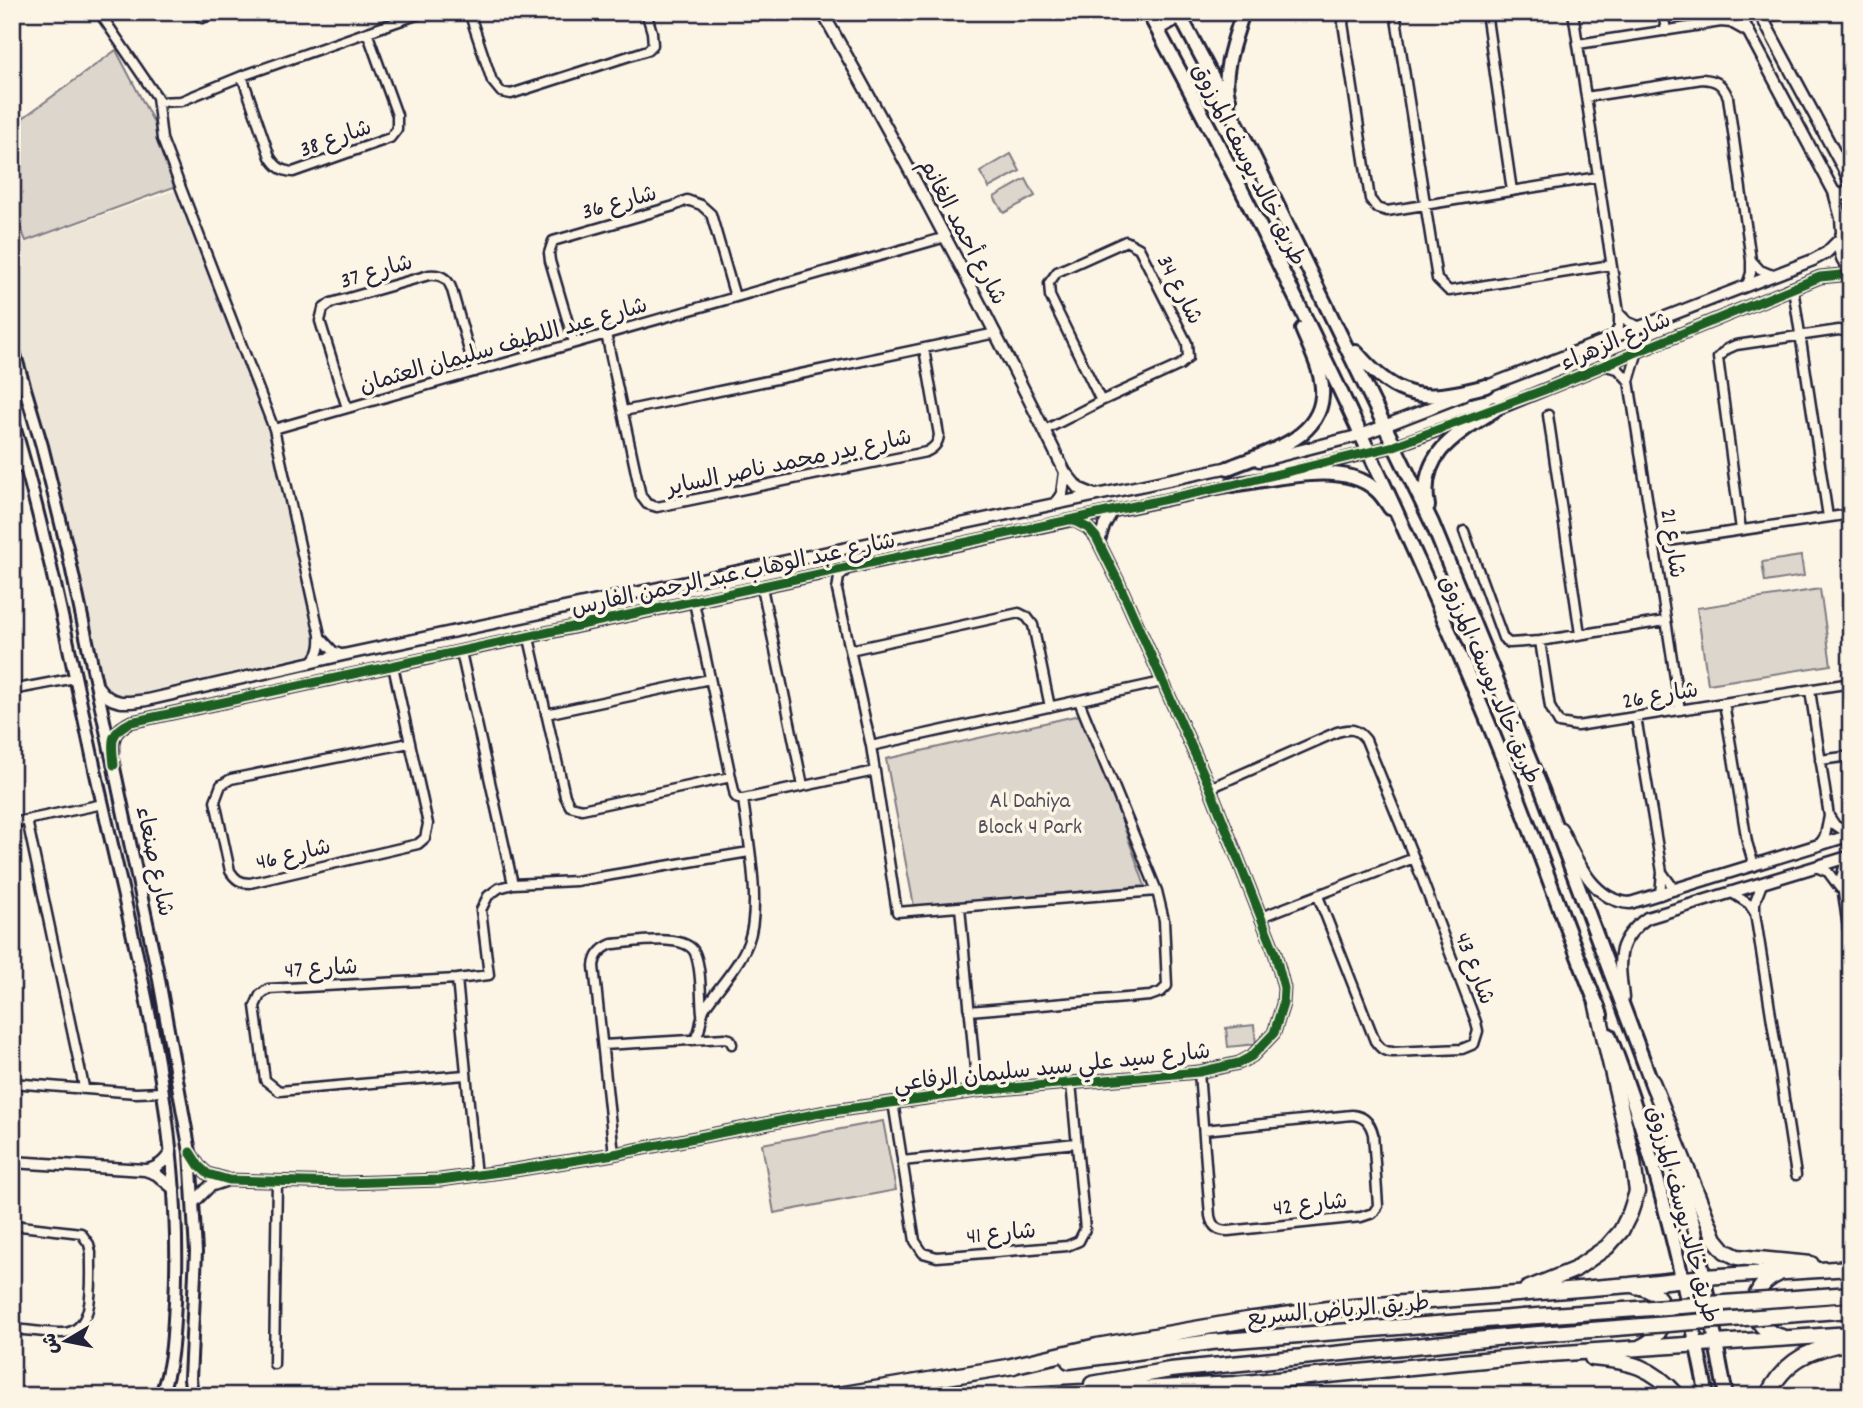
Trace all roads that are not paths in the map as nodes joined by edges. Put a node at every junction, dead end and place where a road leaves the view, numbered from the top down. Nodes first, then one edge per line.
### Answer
1 (99, 12) edge
2 (193, 12) edge
3 (219, 12) edge
4 (469, 12) edge
5 (646, 12) edge
6 (822, 12) edge
7 (1148, 12) edge
8 (1243, 12) edge
9 (1346, 12) edge
10 (1395, 12) edge
11 (1486, 12) edge
12 (1573, 12) edge
13 (1663, 12) edge
14 (1721, 12) edge
15 (1738, 12) edge
16 (1793, 12) edge
17 (1848, 12) edge
18 (421, 13) edge
19 (1181, 13) edge
20 (1760, 15) edge
21 (1710, 24) junction
22 (1157, 29) junction
23 (1851, 30) edge
24 (1666, 31) junction
25 (367, 32) junction
26 (1750, 33) junction
27 (1578, 44) junction
28 (242, 76) junction
29 (1800, 87) junction
30 (1586, 97) junction
31 (1784, 98) junction
32 (158, 102) junction
33 (1813, 113) junction
34 (1797, 122) junction
35 (1243, 135) junction
36 (1598, 177) junction
37 (1850, 181) edge
38 (1512, 191) junction
39 (1834, 192) junction
40 (1426, 205) junction
41 (1851, 221) edge
42 (1841, 236) junction
43 (946, 237) junction
44 (1269, 244) junction
45 (1751, 260) junction
46 (1611, 265) junction
47 (1851, 273) edge
48 (1772, 275) junction
49 (1747, 285) junction
50 (1793, 288) junction
51 (735, 297) junction
52 (1715, 298) junction
53 (1690, 308) junction
54 (1619, 313) junction
55 (1724, 315) junction
56 (1698, 326) junction
57 (1641, 327) junction
58 (996, 333) junction
59 (1851, 333) edge
60 (606, 334) junction
61 (1799, 336) junction
62 (1614, 338) junction
63 (1345, 340) junction
64 (574, 343) junction
65 (12, 345) edge
66 (924, 349) junction
67 (1638, 350) junction
68 (1602, 366) junction
69 (475, 372) junction
70 (1629, 381) junction
71 (1486, 386) junction
72 (1101, 401) junction
73 (346, 408) junction
74 (1495, 410) junction
75 (624, 411) junction
76 (1548, 415) dead end
77 (12, 418) edge
78 (1385, 427) junction
79 (274, 429) junction
80 (1045, 430) junction
81 (1361, 435) junction
82 (1394, 446) junction
83 (1370, 453) junction
84 (26, 465) junction
85 (1228, 468) junction
86 (12, 469) edge
87 (1066, 472) junction
88 (1178, 478) junction
89 (1158, 482) junction
90 (1232, 485) junction
91 (1096, 495) junction
92 (1181, 496) junction
93 (1162, 500) junction
94 (1055, 504) junction
95 (1113, 510) junction
96 (1851, 514) edge
97 (1828, 517) junction
98 (1072, 520) junction
99 (1432, 523) junction
100 (1404, 525) junction
101 (1741, 530) junction
102 (1464, 531) dead end
103 (1099, 542) junction
104 (1655, 543) junction
105 (68, 552) junction
106 (50, 557) junction
107 (782, 561) junction
108 (757, 567) junction
109 (848, 568) junction
110 (819, 574) junction
111 (788, 580) junction
112 (75, 584) junction
113 (56, 586) junction
114 (762, 586) junction
115 (837, 590) junction
116 (695, 602) junction
117 (1665, 621) junction
118 (476, 627) junction
119 (456, 631) junction
120 (1580, 634) junction
121 (320, 635) junction
122 (529, 638) junction
123 (1540, 641) junction
124 (482, 648) junction
125 (850, 650) junction
126 (461, 652) junction
127 (343, 655) junction
128 (311, 663) junction
129 (393, 666) junction
130 (75, 678) junction
131 (710, 679) junction
132 (1162, 681) junction
133 (1851, 683) edge
134 (96, 684) junction
135 (12, 690) edge
136 (1810, 690) junction
137 (147, 700) junction
138 (1079, 701) junction
139 (1724, 703) junction
140 (1050, 707) junction
141 (1679, 710) junction
142 (546, 714) junction
143 (1636, 717) junction
144 (149, 718) junction
145 (410, 743) junction
146 (872, 746) junction
147 (1851, 756) edge
148 (1821, 760) junction
149 (114, 765) junction
150 (875, 771) junction
151 (731, 777) junction
152 (803, 786) junction
153 (1210, 789) junction
154 (1542, 790) junction
155 (743, 799) junction
156 (103, 804) junction
157 (1829, 816) junction
158 (27, 820) junction
159 (12, 823) edge
160 (1850, 835) edge
161 (1819, 845) junction
162 (1800, 851) junction
163 (749, 852) junction
164 (1849, 856) edge
165 (1414, 858) junction
166 (1777, 858) junction
167 (1754, 866) junction
168 (1813, 868) junction
169 (1662, 872) junction
170 (1784, 877) junction
171 (1712, 879) junction
172 (513, 884) junction
173 (1762, 884) junction
174 (1675, 890) junction
175 (1841, 890) junction
176 (141, 891) junction
177 (1157, 891) junction
178 (1732, 893) junction
179 (1660, 895) junction
180 (1318, 896) junction
181 (124, 897) junction
182 (1719, 897) junction
183 (960, 907) junction
184 (1755, 913) junction
185 (1261, 917) junction
186 (146, 919) junction
187 (130, 923) junction
188 (1851, 950) edge
189 (457, 979) junction
190 (1597, 1006) junction
191 (1624, 1006) junction
192 (969, 1012) junction
193 (702, 1013) junction
194 (694, 1040) junction
195 (732, 1044) dead end
196 (604, 1045) junction
197 (1199, 1072) junction
198 (465, 1074) junction
199 (1652, 1082) junction
200 (12, 1083) edge
201 (1071, 1083) junction
202 (83, 1087) junction
203 (977, 1091) junction
204 (162, 1092) junction
205 (893, 1102) junction
206 (1204, 1130) junction
207 (1076, 1143) junction
208 (171, 1152) junction
209 (190, 1153) junction
210 (614, 1154) junction
211 (902, 1161) junction
212 (12, 1162) edge
213 (145, 1170) junction
214 (1796, 1175) dead end
215 (476, 1176) junction
216 (229, 1180) junction
217 (277, 1181) junction
218 (174, 1189) junction
219 (194, 1202) junction
220 (12, 1225) edge
221 (1851, 1267) edge
222 (1779, 1273) junction
223 (1704, 1277) junction
224 (1684, 1279) junction
225 (1630, 1285) junction
226 (1851, 1294) edge
227 (1511, 1295) junction
228 (1851, 1310) edge
229 (12, 1329) edge
230 (1851, 1334) edge
231 (192, 1335) junction
232 (173, 1338) junction
233 (1785, 1338) junction
234 (1851, 1342) edge
235 (1717, 1343) junction
236 (1697, 1344) junction
237 (1639, 1348) junction
238 (1535, 1355) junction
239 (274, 1364) dead end
240 (1007, 1367) junction
241 (1023, 1395) edge
242 (160, 1396) edge
243 (192, 1396) edge
244 (832, 1396) edge
245 (1678, 1396) edge
246 (1707, 1396) edge
247 (1726, 1396) edge
248 (1767, 1396) edge

1 - 32 street
2 - 3 street
4 - 5 street
6 - 43 street, شارع أحمد الغانم
7 - 22 main road, طريق خالد يوسف المرزوق
8 - 35 main road
9 - 40 street
10 - 40 street
11 - 38 street
12 - 27 street
13 - 24 street
14 - 21 street
15 - 26 street
16 - 20 street
17 - 23 street
18 - 25 street
19 - 22 main road
19 - 35 main road, طريق خالد يوسف المرزوق
20 - 29 street
21 - 24 street
21 - 26 street
22 - 44 main road, طريق خالد يوسف المرزوق
24 - 27 street
25 - 28 street
25 - 28 street, شارع 38
26 - 31 street
27 - 30 street
28 - 32 street
29 - 31 street
29 - 33 street
30 - 36 street
30 - 45 street
31 - 34 street
32 - 79 street
33 - 34 street
33 - 37 street
34 - 39 street
35 - 63 main road, طريق خالد يوسف المرزوق
36 - 38 street
36 - 46 street
37 - 39 street
38 - 40 street
39 - 42 street
40 - 46 street
41 - 42 street, شارع الزهراء
42 - 47 street
42 - 48 street, شارع الزهراء
43 - 51 street, شارع عبد اللطيف سليمان العثمان
43 - 58 street, شارع أحمد الغانم
44 - 81 main road, طريق خالد يوسف المرزوق
44 - 85 main road
45 - 48 street
45 - 49 street
46 - 54 street
47 - 50 street, شارع الزهراء
48 - 49 street, شارع الزهراء
49 - 52 street, شارع الزهراء
50 - 55 street, شارع الزهراء
50 - 61 street
51 - 60 street, شارع عبد اللطيف سليمان العثمان
51 - 64 street, شارع 36
52 - 53 street, شارع الزهراء
52 - 55 street
53 - 56 street
53 - 57 street, شارع الزهراء
54 - 57 street
54 - 62 street
55 - 56 street, شارع الزهراء
56 - 67 street, شارع الزهراء
57 - 62 street, شارع الزهراء
58 - 66 street
58 - 80 street, شارع أحمد الغانم
59 - 61 street
60 - 64 street, شارع عبد اللطيف سليمان العثمان
60 - 75 street, شارع بدر محمد ناصر الساير
61 - 97 street
61 - 101 street
62 - 71 street, شارع الزهراء
63 - 71 main road
63 - 78 main road, طريق خالد يوسف المرزوق
64 - 69 street, شارع عبد اللطيف سليمان العثمان
65 - 105 main road, شارع صنعاء
66 - 75 street
66 - 75 street, شارع بدر محمد ناصر الساير
67 - 68 street, شارع الزهراء
67 - 70 street, شارع 21
68 - 70 street
68 - 74 street, شارع الزهراء
69 - 73 street, شارع عبد اللطيف سليمان العثمان
69 - 73 street, شارع 37
70 - 104 street, شارع 21
71 - 78 street, شارع الزهراء
72 - 72 street, شارع 34
72 - 80 street, شارع 34
73 - 79 street, شارع عبد اللطيف سليمان العثمان
74 - 82 street, شارع الزهراء
74 - 99 main road
76 - 120 street
77 - 84 main road, شارع صنعاء
78 - 81 street, شارع عبد الوهاب عبد الرحمن الفارس
78 - 82 main road, طريق خالد يوسف المرزوق
79 - 121 street
80 - 87 street, شارع أحمد الغانم
81 - 83 main road, طريق خالد يوسف المرزوق
81 - 85 street, شارع عبد الوهاب عبد الرحمن الفارس
82 - 83 street, شارع عبد الوهاب عبد الرحمن الفارس
82 - 99 main road, طريق خالد يوسف المرزوق
83 - 90 street, شارع عبد الوهاب عبد الرحمن الفارس
83 - 100 main road, طريق خالد يوسف المرزوق
84 - 86 street
84 - 106 main road, شارع صنعاء
85 - 88 street, شارع عبد الوهاب عبد الرحمن الفارس
87 - 91 street, شارع أحمد الغانم
87 - 94 street
88 - 89 street, شارع عبد الوهاب عبد الرحمن الفارس
88 - 92 street
89 - 91 street, شارع عبد الوهاب عبد الرحمن الفارس
89 - 93 street
90 - 92 street, شارع عبد الوهاب عبد الرحمن الفارس
90 - 100 main road
91 - 94 street, شارع عبد الوهاب عبد الرحمن الفارس
92 - 93 street, شارع عبد الوهاب عبد الرحمن الفارس
93 - 95 street, شارع عبد الوهاب عبد الرحمن الفارس
94 - 107 street, شارع عبد الوهاب عبد الرحمن الفارس
95 - 98 street, شارع عبد الوهاب عبد الرحمن الفارس
95 - 103 street
96 - 97 street
97 - 101 street
98 - 103 street, شارع سيد علي سيد سليمان الرفاعي
98 - 109 street, شارع عبد الوهاب عبد الرحمن الفارس
99 - 154 main road, طريق خالد يوسف المرزوق
100 - 190 main road, طريق خالد يوسف المرزوق
101 - 104 street
102 - 123 street
103 - 132 street, شارع سيد علي سيد سليمان الرفاعي
104 - 117 street, شارع 21
105 - 106 main road
105 - 112 main road, شارع صنعاء
106 - 113 main road, شارع صنعاء
107 - 108 street, شارع عبد الوهاب عبد الرحمن الفارس
107 - 111 street
108 - 114 street
108 - 118 street, شارع عبد الوهاب عبد الرحمن الفارس
109 - 110 street, شارع عبد الوهاب عبد الرحمن الفارس
109 - 115 street
110 - 111 street, شارع عبد الوهاب عبد الرحمن الفارس
110 - 115 street
111 - 114 street, شارع عبد الوهاب عبد الرحمن الفارس
112 - 113 main road
112 - 134 main road, شارع صنعاء
113 - 130 main road, شارع صنعاء
114 - 116 street, شارع عبد الوهاب عبد الرحمن الفارس
114 - 152 street
115 - 125 street
116 - 122 street, شارع عبد الوهاب عبد الرحمن الفارس
116 - 131 street
117 - 120 street
117 - 141 street, شارع 21
118 - 119 street, شارع عبد الوهاب عبد الرحمن الفارس
118 - 124 street
119 - 126 street
119 - 127 street, شارع عبد الوهاب عبد الرحمن الفارس
120 - 123 street
121 - 127 street
121 - 128 street
122 - 124 street, شارع عبد الوهاب عبد الرحمن الفارس
122 - 142 street
123 - 143 street, شارع 26
124 - 126 street, شارع عبد الوهاب عبد الرحمن الفارس
125 - 140 street
125 - 146 street
126 - 129 street, شارع عبد الوهاب عبد الرحمن الفارس
126 - 172 street
127 - 128 street, شارع عبد الوهاب عبد الرحمن الفارس
128 - 137 street, شارع عبد الوهاب عبد الرحمن الفارس
129 - 144 street, شارع عبد الوهاب عبد الرحمن الفارس
129 - 145 street, شارع 46
130 - 135 street
130 - 156 main road, شارع صنعاء
131 - 142 street
131 - 151 street
132 - 138 street
132 - 153 street, شارع سيد علي سيد سليمان الرفاعي
133 - 136 street, شارع 26
134 - 137 street, شارع عبد الوهاب عبد الرحمن الفارس
134 - 149 main road, شارع صنعاء
136 - 139 street, شارع 26
136 - 148 street
137 - 144 street
138 - 140 street
138 - 177 street
139 - 141 street, شارع 26
139 - 167 street
140 - 146 street
141 - 143 street, شارع 26
142 - 151 street
143 - 169 street
144 - 149 street, شارع عبد الوهاب عبد الرحمن الفارس
145 - 145 street, شارع 46
146 - 150 street
147 - 148 street
148 - 157 street
149 - 176 main road, شارع صنعاء
150 - 152 street
150 - 183 street
151 - 155 street
152 - 155 street
153 - 165 street, شارع 43
153 - 185 street, شارع سيد علي سيد سليمان الرفاعي
154 - 179 street
154 - 191 main road, طريق خالد يوسف المرزوق
155 - 163 street
156 - 158 street
156 - 181 main road, شارع صنعاء
157 - 160 street
157 - 161 street
158 - 159 street
158 - 202 street
160 - 161 street
161 - 162 street
162 - 166 street
162 - 168 street
163 - 172 street
163 - 193 street
164 - 168 street
164 - 175 street
165 - 180 street
165 - 180 street, شارع 43
166 - 167 street
166 - 170 street
167 - 171 street
168 - 170 street
168 - 175 street
169 - 174 street
169 - 179 street
170 - 173 street
171 - 174 street
171 - 182 street
172 - 189 street, شارع 47
173 - 178 street
173 - 184 street
174 - 179 street
175 - 188 street
176 - 181 main road
176 - 186 main road, شارع صنعاء
177 - 183 street
177 - 192 street
178 - 182 street
178 - 184 street
180 - 185 street
181 - 187 main road, شارع صنعاء
182 - 191 street
183 - 192 street
184 - 214 street
185 - 197 street, شارع سيد علي سيد سليمان الرفاعي
186 - 187 main road
186 - 209 main road, شارع صنعاء
187 - 204 main road, شارع صنعاء
189 - 198 street
189 - 198 street, شارع 47
190 - 224 main road, طريق خالد يوسف المرزوق
190 - 227 highway
191 - 199 main road, طريق خالد يوسف المرزوق
192 - 203 street
193 - 194 street
193 - 196 street
194 - 195 street
194 - 196 street
196 - 210 street
197 - 201 street, شارع سيد علي سيد سليمان الرفاعي
197 - 206 street, شارع 42
198 - 215 street
199 - 221 highway
199 - 223 main road, طريق خالد يوسف المرزوق
200 - 202 street
201 - 203 street, شارع سيد علي سيد سليمان الرفاعي
201 - 207 street, شارع 41
202 - 204 street
203 - 205 street, شارع سيد علي سيد سليمان الرفاعي
204 - 208 main road, شارع صنعاء
205 - 210 street, شارع سيد علي سيد سليمان الرفاعي
205 - 211 street, شارع 41
206 - 206 street, شارع 42
207 - 211 street
207 - 211 street, شارع 41
208 - 213 street
208 - 218 main road, شارع صنعاء
209 - 216 street, شارع سيد علي سيد سليمان الرفاعي
209 - 219 main road, شارع صنعاء
210 - 215 street, شارع سيد علي سيد سليمان الرفاعي
212 - 213 street
213 - 218 street
215 - 217 street, شارع سيد علي سيد سليمان الرفاعي
216 - 217 street, شارع سيد علي سيد سليمان الرفاعي
216 - 219 street
217 - 239 street
218 - 232 main road, شارع صنعاء
219 - 231 main road, شارع صنعاء
220 - 229 street
221 - 222 highway
222 - 223 highway
222 - 233 highway
223 - 224 highway
223 - 235 main road, طريق خالد يوسف المرزوق
224 - 225 highway
224 - 236 main road, طريق خالد يوسف المرزوق
225 - 227 highway
225 - 237 highway
226 - 240 highway, طريق الرياض السريع, bridge
227 - 240 highway
228 - 241 highway, طريق الرياض السريع, bridge
230 - 233 highway
231 - 232 main road
231 - 243 main road, شارع صنعاء
232 - 242 main road, شارع صنعاء
233 - 235 highway
234 - 248 highway
235 - 236 highway
235 - 247 main road, طريق خالد يوسف المرزوق
236 - 237 highway
236 - 246 main road, طريق خالد يوسف المرزوق
237 - 238 highway
238 - 241 highway
238 - 245 highway
240 - 244 highway, طريق الرياض السريع

